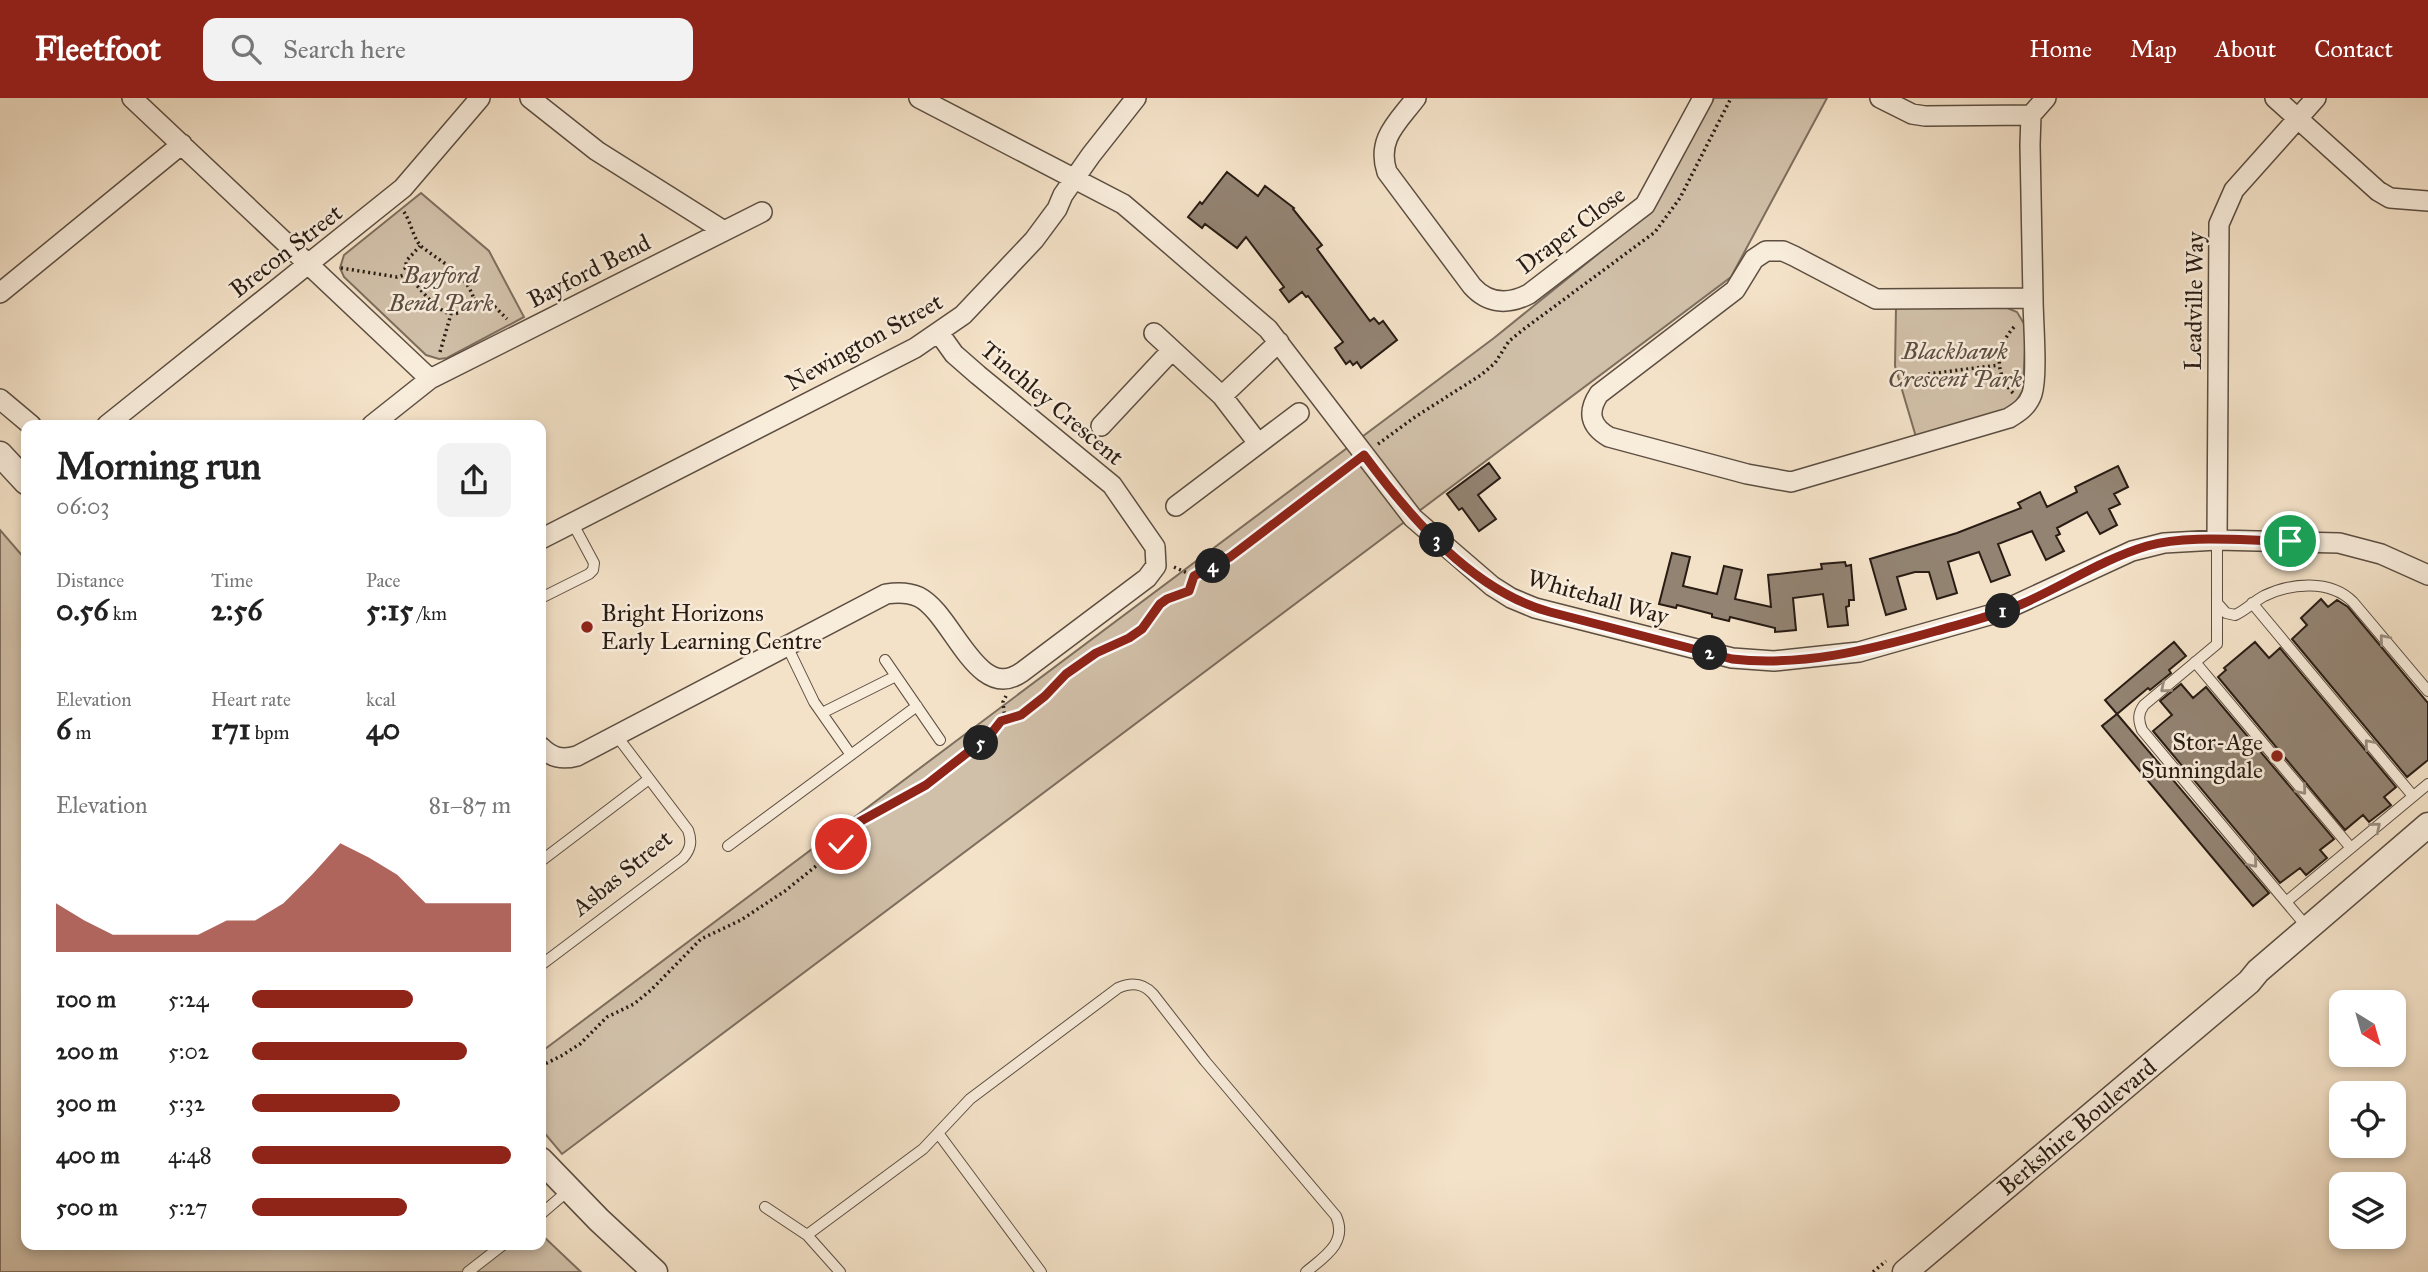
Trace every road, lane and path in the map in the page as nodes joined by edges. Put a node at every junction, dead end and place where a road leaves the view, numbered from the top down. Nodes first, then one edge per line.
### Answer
1 (132, 98) edge
2 (480, 98) edge
3 (530, 98) edge
4 (919, 98) edge
5 (1136, 98) edge
6 (1416, 98) edge
7 (1703, 98) edge
8 (1731, 98) edge
9 (1880, 98) edge
10 (2046, 98) edge
11 (2275, 98) edge
12 (2316, 98) edge
13 (2031, 115) junction
14 (2298, 119) junction
15 (182, 144) junction
16 (1075, 179) junction
17 (393, 197) junction
18 (2428, 201) edge
19 (762, 212) dead end
20 (724, 231) junction
21 (420, 246) junction
22 (312, 266) junction
23 (408, 274) junction
24 (0, 293) edge
25 (2033, 298) junction
26 (474, 299) junction
27 (451, 314) junction
28 (2033, 319) junction
29 (939, 333) junction
30 (1154, 333) dead end
31 (518, 335) junction
32 (1279, 342) junction
33 (1172, 350) junction
34 (1999, 365) junction
35 (1928, 374) dead end
36 (434, 377) junction
37 (1222, 396) junction
38 (0, 399) edge
39 (2028, 402) junction
40 (1299, 413) dead end
41 (25, 420) edge
42 (113, 420) edge
43 (378, 420) edge
44 (1101, 426) dead end
45 (1258, 443) junction
46 (0, 454) edge
47 (1364, 455) junction
48 (21, 477) edge
49 (1176, 506) dead end
50 (572, 522) junction
51 (546, 535) edge
52 (2217, 540) junction
53 (2428, 575) edge
54 (546, 595) edge
55 (2217, 601) junction
56 (2252, 603) junction
57 (787, 646) junction
58 (885, 660) dead end
59 (2195, 662) junction
60 (896, 676) junction
61 (2428, 691) edge
62 (917, 706) junction
63 (821, 713) junction
64 (616, 735) junction
65 (940, 740) dead end
66 (546, 751) edge
67 (851, 755) junction
68 (649, 779) junction
69 (2428, 784) edge
70 (2413, 796) junction
71 (2428, 824) edge
72 (2428, 844) edge
73 (728, 846) dead end
74 (2351, 848) junction
75 (546, 856) edge
76 (2286, 902) junction
77 (2308, 928) junction
78 (546, 961) edge
79 (2249, 982) junction
80 (546, 1063) edge
81 (938, 1133) junction
82 (546, 1165) edge
83 (569, 1190) junction
84 (765, 1207) dead end
85 (546, 1210) edge
86 (807, 1235) junction
87 (496, 1250) edge
88 (468, 1272) edge
89 (655, 1272) edge
90 (840, 1272) edge
91 (1041, 1272) edge
92 (1306, 1272) edge
93 (1905, 1272) edge

1 - 15 street
2 - 17 street, Brecon Street
3 - 20 street
4 - 16 street, Whitehall Way
5 - 16 street, Newington Street
6 - 7 street, Draper Close
8 - 47 path
9 - 13 street
10 - 13 street
11 - 14 street
12 - 14 street, Leadville Way
13 - 25 street
14 - 18 street
14 - 52 street, Leadville Way
15 - 22 street
15 - 24 street
16 - 29 street, Newington Street
16 - 32 street, Whitehall Way
17 - 21 path
17 - 22 street, Brecon Street
19 - 20 street, Bayford Bend
20 - 31 street, Bayford Bend
21 - 23 path
21 - 26 path
22 - 23 path
22 - 36 street
22 - 42 street, Brecon Street
23 - 27 path
25 - 28 street
25 - 39 street
26 - 27 path
26 - 31 path
27 - 36 path
28 - 34 path
28 - 39 street
29 - 50 street, Newington Street
29 - 57 street, Tinchley Crescent
30 - 33 street
31 - 36 street, Bayford Bend
32 - 37 street
32 - 47 street, Whitehall Way
33 - 37 street
33 - 44 street
34 - 35 path
34 - 39 path
36 - 43 street, Bayford Bend
37 - 45 street
38 - 41 street
40 - 45 street
45 - 49 street
46 - 48 street
47 - 52 street, Whitehall Way
47 - 80 path
50 - 51 street, Newington Street
50 - 54 lane
52 - 53 street, Whitehall Way
52 - 55 lane
55 - 56 lane
55 - 59 lane
61 -> 56 lane
70 -> 56 lane
57 - 63 lane
57 - 64 street, Tinchley Crescent
58 - 60 lane
59 -> 74 lane
59 -> 76 lane
60 - 62 lane
60 - 63 lane
62 - 65 lane
62 - 67 lane
63 - 67 lane
64 - 66 street, Tinchley Crescent
64 - 68 lane, Asbas Street
67 - 73 lane
68 - 75 lane
68 - 78 lane, Asbas Street
69 - 70 lane
74 -> 70 lane
71 - 77 street, Berkshire Boulevard
72 - 79 street, Berkshire Boulevard
74 - 76 lane
76 - 77 lane
77 - 79 street, Berkshire Boulevard
79 - 93 street, Berkshire Boulevard
81 - 86 lane
81 - 91 lane
81 - 92 lane
82 - 83 street
83 - 85 lane
83 - 89 street
84 - 86 lane
86 - 90 lane
87 - 88 lane

